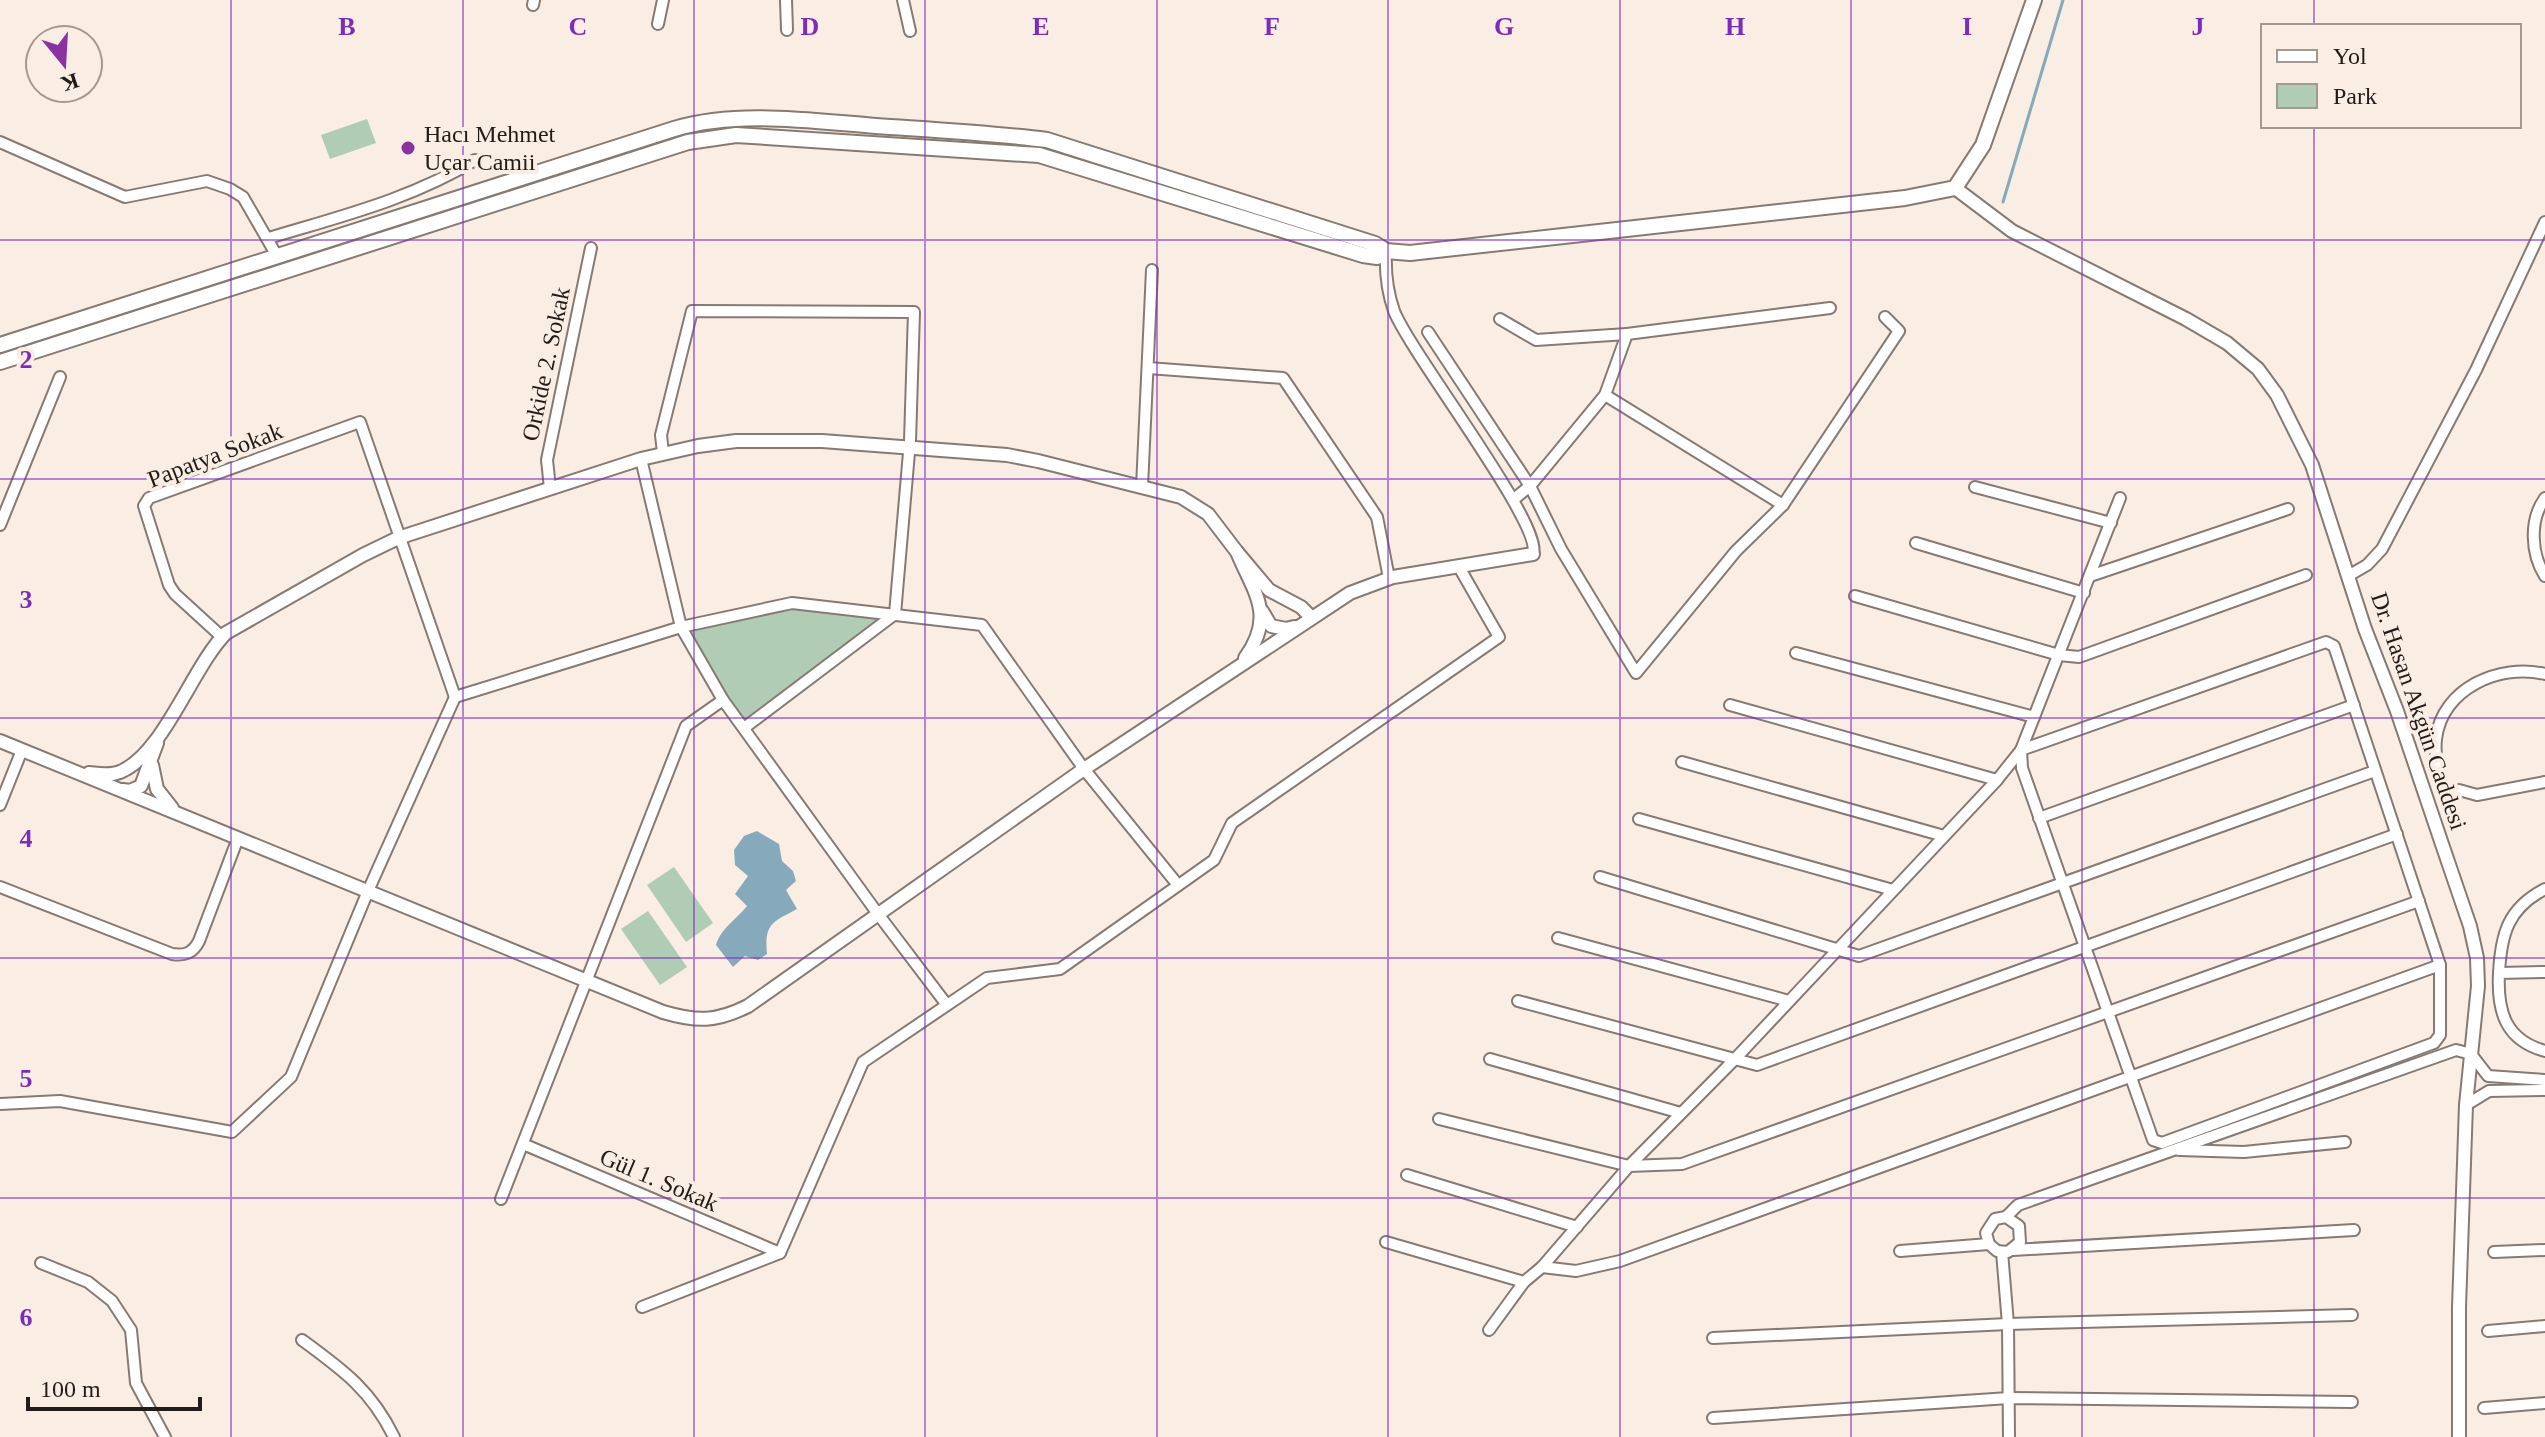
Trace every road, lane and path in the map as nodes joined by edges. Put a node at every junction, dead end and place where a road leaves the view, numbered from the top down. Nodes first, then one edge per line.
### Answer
1 (663, 0) edge
2 (786, 0) edge
3 (903, 0) edge
4 (2034, 0) edge
5 (658, 24) dead end
6 (787, 30) dead end
7 (910, 31) dead end
8 (645, 138) junction
9 (0, 142) edge
10 (651, 154) junction
11 (475, 160) dead end
12 (1955, 188) junction
13 (2545, 222) edge
14 (269, 238) junction
15 (591, 248) dead end
16 (1386, 251) junction
17 (277, 256) junction
18 (1152, 270) dead end
19 (1830, 308) dead end
20 (1885, 317) dead end
21 (1500, 319) dead end
22 (1428, 332) dead end
23 (1627, 334) junction
24 (0, 345) edge
25 (0, 362) edge
26 (1148, 368) junction
27 (60, 377) dead end
28 (1605, 395) junction
29 (909, 447) junction
30 (663, 453) junction
31 (641, 459) junction
32 (1530, 486) junction
33 (1142, 487) junction
34 (1975, 487) dead end
35 (550, 488) junction
36 (2120, 498) dead end
37 (2545, 498) edge
38 (1514, 499) junction
39 (1783, 505) junction
40 (2288, 509) dead end
41 (2111, 523) junction
42 (0, 525) edge
43 (398, 538) junction
44 (1916, 543) dead end
45 (1237, 552) junction
46 (1533, 554) joint
47 (1459, 567) junction
48 (2306, 575) dead end
49 (2090, 576) junction
50 (2348, 576) junction
51 (2545, 576) edge
52 (1389, 578) junction
53 (2084, 593) junction
54 (1855, 596) dead end
55 (1261, 608) junction
56 (895, 614) junction
57 (1311, 617) junction
58 (681, 627) junction
59 (1296, 627) junction
60 (222, 637) junction
61 (1796, 653) dead end
62 (2059, 655) junction
63 (1241, 663) junction
64 (2545, 674) edge
65 (455, 697) junction
66 (723, 700) junction
67 (1730, 705) dead end
68 (2354, 705) junction
69 (2034, 717) junction
70 (744, 728) junction
71 (163, 729) junction
72 (0, 741) edge
73 (22, 750) junction
74 (2021, 750) junction
75 (152, 758) junction
76 (1682, 762) dead end
77 (1084, 769) junction
78 (2375, 771) junction
79 (78, 773) junction
80 (1997, 780) junction
81 (2545, 782) edge
82 (122, 790) junction
83 (0, 805) edge
84 (181, 814) junction
85 (2039, 818) junction
86 (1639, 819) dead end
87 (2397, 834) junction
88 (1944, 836) junction
89 (238, 838) junction
90 (1600, 877) dead end
91 (2062, 883) junction
92 (1178, 885) junction
93 (0, 887) edge
94 (2545, 889) edge
95 (1893, 890) junction
96 (368, 891) junction
97 (2419, 901) junction
98 (878, 914) junction
99 (1558, 938) dead end
100 (2085, 947) junction
101 (1837, 950) junction
102 (2440, 965) junction
103 (2545, 972) edge
104 (2499, 973) junction
105 (588, 981) junction
106 (1518, 1001) dead end
107 (1789, 1001) junction
108 (947, 1005) junction
109 (2107, 1011) junction
110 (2545, 1051) edge
111 (2471, 1054) junction
112 (1490, 1059) dead end
113 (1734, 1060) junction
114 (2131, 1077) junction
115 (2545, 1080) edge
116 (2545, 1090) edge
117 (0, 1104) edge
118 (2466, 1105) junction
119 (1681, 1113) junction
120 (1439, 1119) dead end
121 (2345, 1142) dead end
122 (523, 1144) junction
123 (2173, 1150) junction
124 (1629, 1166) junction
125 (1407, 1175) dead end
126 (501, 1199) dead end
127 (2006, 1217) junction
128 (1577, 1227) junction
129 (2354, 1230) dead end
130 (1386, 1242) dead end
131 (1989, 1244) junction
132 (2545, 1250) edge
133 (1900, 1251) dead end
134 (2008, 1251) junction
135 (2494, 1252) dead end
136 (780, 1253) junction
137 (41, 1263) dead end
138 (1542, 1267) junction
139 (1524, 1282) junction
140 (642, 1307) dead end
141 (2352, 1315) dead end
142 (2008, 1324) junction
143 (2545, 1326) edge
144 (1489, 1330) dead end
145 (2488, 1331) dead end
146 (1713, 1338) dead end
147 (302, 1340) dead end
148 (2009, 1398) junction
149 (2352, 1402) dead end
150 (2545, 1403) edge
151 (2484, 1408) dead end
152 (1713, 1418) dead end
153 (165, 1437) edge
154 (394, 1437) edge
155 (2009, 1437) edge
156 (2459, 1437) edge

1 - 5 street
2 - 6 street
3 - 7 street
4 - 12 main road
8 - 10 main road
8 - 16 main road
8 - 17 main road
9 - 14 street
10 - 16 main road
10 - 25 main road
11 - 14 street
12 - 16 main road
12 - 50 street, Dr. Hasan Akgün Caddesi
13 - 50 street
14 - 17 street
15 - 35 street, Orkide 2. Sokak
16 - 38 street
17 - 24 main road
18 - 26 street
19 - 23 street
20 - 39 street
21 - 23 street
22 - 32 street
23 - 28 street
26 - 33 street
26 - 52 street
27 - 42 street
28 - 32 street
28 - 39 street
29 - 30 street
29 - 30 street
29 - 33 street
29 - 56 street
30 - 31 street
31 - 35 street
31 - 58 street
32 - 38 street
32 - 39 street
33 - 45 street
34 - 41 street
35 - 43 street
36 - 41 street
37 - 51 street
38 - 46 street
40 - 49 street
41 - 49 street
43 - 60 street
43 - 60 street, Papatya Sokak
43 - 65 street
44 - 53 street
45 - 55 street
45 - 57 street
46 - 47 street
47 - 52 street
47 - 92 street
48 - 62 street
49 - 53 street
50 - 111 street, Dr. Hasan Akgün Caddesi
52 - 57 street
53 - 62 street
54 - 62 street
55 - 59 street
55 - 63 street
56 - 58 street
56 - 70 street
56 - 77 street
57 - 59 street
58 - 65 street
58 - 66 street
59 - 63 street
60 - 71 street
61 - 69 street
62 - 69 street
63 - 77 street
64 - 81 street
65 - 96 street
66 - 70 street
66 - 105 street
67 - 80 street
68 - 74 street
68 - 78 street
68 - 85 street
69 - 74 street
70 - 98 street
71 - 75 street
71 - 79 street
72 - 73 street
73 - 79 street
73 - 83 street
74 - 80 street
74 - 85 street
75 - 82 street
75 - 84 street
76 - 88 street
77 - 92 street
77 - 98 street
78 - 87 street
78 - 91 street
79 - 82 street
80 - 88 street
82 - 84 street
84 - 89 street
85 - 91 street
86 - 95 street
87 - 97 street
87 - 100 street
88 - 95 street
89 - 93 street
89 - 96 street
90 - 101 street
91 - 100 street
91 - 101 street
92 - 108 street
94 - 104 street
95 - 101 street
96 - 105 street
96 - 117 street
97 - 102 street
97 - 109 street
98 - 105 street
98 - 108 street
99 - 107 street
100 - 109 street
100 - 113 street
101 - 107 street
102 - 114 street
102 - 114 street
103 - 104 street
104 - 110 street
105 - 122 street
106 - 113 street
107 - 113 street
108 - 136 street
109 - 114 street
109 - 124 street
111 - 115 street
111 - 118 street, Dr. Hasan Akgün Caddesi
111 - 123 street
112 - 119 street
113 - 119 street
114 - 138 street
116 - 118 street
118 - 156 street, Dr. Hasan Akgün Caddesi
119 - 124 street
120 - 124 street
121 - 123 street
122 - 126 street
122 - 136 street, Gül 1. Sokak
123 - 127 street
124 - 128 street
125 - 128 street
127 - 131 street
127 - 134 street
128 - 138 street
129 - 134 street
130 - 139 street
131 - 133 street
131 - 134 street
132 - 135 street
134 - 142 street
136 - 140 street
137 - 153 street
138 - 139 street
139 - 144 street
141 - 142 street
142 - 146 street
142 - 148 street
143 - 145 street
147 - 154 street
148 - 149 street
148 - 152 street
148 - 155 street
150 - 151 street

